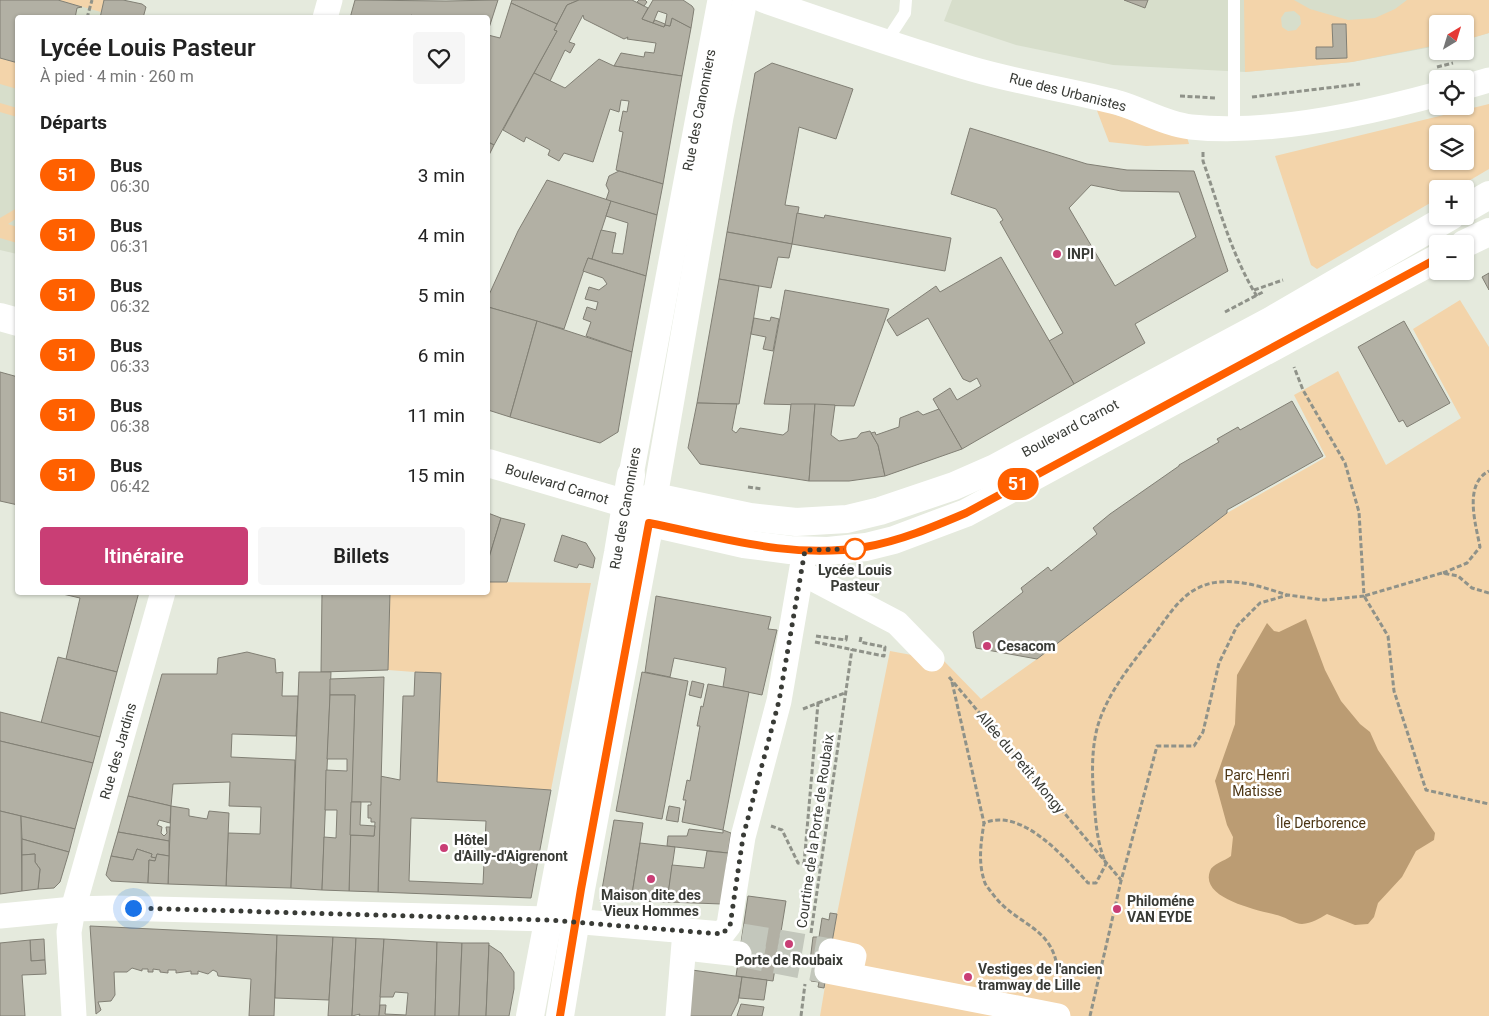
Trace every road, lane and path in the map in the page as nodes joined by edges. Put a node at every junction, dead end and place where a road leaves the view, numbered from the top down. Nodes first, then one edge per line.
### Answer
1 (92, 0) edge
2 (330, 0) edge
3 (720, 0) edge
4 (746, 0) edge
5 (763, 0) edge
6 (906, 0) edge
7 (1234, 0) edge
8 (88, 15) edge
9 (326, 15) edge
10 (886, 42) junction
11 (1461, 60) dead end
12 (1434, 68) dead end
13 (1489, 80) edge
14 (1365, 83) dead end
15 (1474, 84) edge
16 (1429, 96) edge
17 (1206, 98) dead end
18 (1235, 98) junction
19 (1205, 128) junction
20 (1234, 128) junction
21 (1489, 196) edge
22 (1474, 204) edge
23 (1436, 225) edge
24 (1489, 232) edge
25 (1474, 239) edge
26 (1429, 263) edge
27 (1221, 314) dead end
28 (0, 317) edge
29 (15, 321) edge
30 (1285, 340) junction
31 (490, 464) edge
32 (1489, 471) edge
33 (631, 475) joint
34 (739, 485) dead end
35 (767, 489) dead end
36 (627, 504) junction
37 (652, 510) junction
38 (804, 561) junction
39 (1442, 573) junction
40 (1489, 593) edge
41 (162, 595) edge
42 (1288, 595) junction
43 (1364, 596) junction
44 (847, 634) dead end
45 (816, 635) dead end
46 (861, 637) dead end
47 (815, 643) dead end
48 (852, 649) junction
49 (932, 659) joint
50 (951, 680) junction
51 (846, 693) junction
52 (818, 703) junction
53 (800, 718) dead end
54 (1489, 804) edge
55 (772, 816) dead end
56 (984, 823) junction
57 (770, 825) junction
58 (768, 832) dead end
59 (804, 864) junction
60 (1106, 864) junction
61 (821, 867) junction
62 (1121, 881) junction
63 (73, 909) junction
64 (0, 916) edge
65 (562, 921) junction
66 (685, 940) junction
67 (825, 963) junction
68 (1058, 976) dead end
69 (74, 1016) edge
70 (530, 1016) edge
71 (560, 1016) edge
72 (678, 1016) edge
73 (801, 1016) edge
74 (1058, 1016) edge
75 (1090, 1016) edge

1 - 8 path
2 - 9 street
3 - 33 street, Rue des Canonniers
4 - 37 street, Rue des Canonniers
5 - 10 street, Rue des Urbanistes
6 - 10 lane
7 - 18 lane
10 - 19 street, Rue des Urbanistes
11 - 12 path
13 - 15 street
14 - 18 path
16 - 20 street, Rue des Urbanistes
17 - 18 path
18 - 20 lane
19 - 20 street, Rue des Urbanistes
19 - 27 path
21 - 22 street
23 - 37 street, Boulevard Carnot
24 - 25 street
26 - 30 street, Boulevard Carnot
28 - 29 street
30 - 38 street, Boulevard Carnot
30 - 43 path
31 - 36 street, Boulevard Carnot
32 - 39 path
33 - 36 street, Rue des Canonniers
34 - 35 path
36 - 37 street, Boulevard Carnot
36 - 65 street, Rue des Canonniers
37 - 38 street, Boulevard Carnot
37 - 65 street, Rue des Canonniers
38 - 49 street
38 - 66 street
39 - 40 path
39 - 43 path
41 - 63 street, Rue des Jardins
42 - 43 path
42 - 60 path
42 - 62 path
43 - 54 path
44 - 45 path
46 - 48 path
47 - 48 path
48 - 51 path, Courtine de la Porte de Roubaix
49 - 50 path, Allée du Petit Mongy
50 - 56 path
50 - 60 path, Allée du Petit Mongy
51 - 52 path
51 - 61 path, Courtine de la Porte de Roubaix
52 - 53 path
52 - 59 path
55 - 57 path
56 - 60 path
56 - 68 path
57 - 58 path
57 - 59 path
59 - 61 path
60 - 62 path, Allée du Petit Mongy
61 - 67 path, Courtine de la Porte de Roubaix
62 - 75 path
63 - 64 street
63 - 65 street
63 - 69 street, Rue des Jardins
65 - 66 street
65 - 70 street, Rue des Canonniers
65 - 71 street, Rue des Canonniers
66 - 72 street
67 - 73 path, Courtine de la Porte de Roubaix
67 - 74 street

